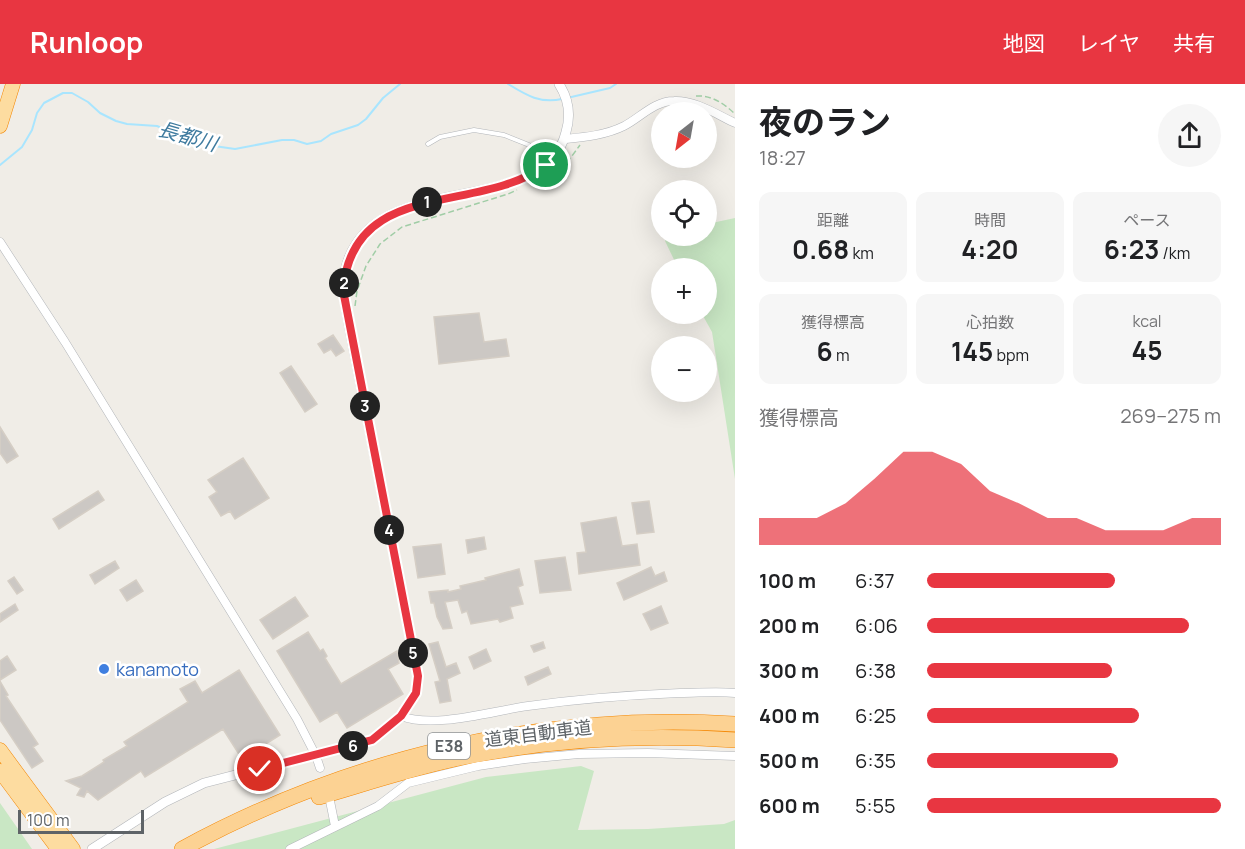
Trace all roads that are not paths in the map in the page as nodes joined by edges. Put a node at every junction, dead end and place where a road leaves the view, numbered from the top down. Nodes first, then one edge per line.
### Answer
1 (13, 84) edge
2 (559, 84) edge
3 (735, 123) edge
4 (0, 126) edge
5 (565, 139) junction
6 (428, 144) dead end
7 (546, 165) junction
8 (0, 242) edge
9 (735, 693) edge
10 (401, 716) junction
11 (735, 724) edge
12 (735, 740) edge
13 (0, 750) edge
14 (316, 756) junction
15 (735, 756) edge
16 (320, 768) dead end
17 (0, 771) edge
18 (330, 801) dead end
19 (335, 826) junction
20 (58, 849) edge
21 (73, 849) edge
22 (92, 849) edge
23 (182, 849) edge
24 (191, 849) edge
25 (290, 849) edge

1 - 4 highway
2 - 5 street
3 - 5 street
5 - 7 street
6 - 7 lane
7 - 10 street
8 - 14 street
9 - 10 street
10 - 14 street
11 - 23 highway, 道東自動車道 / E38
12 - 24 highway, 道東自動車道 / E38
13 - 21 highway
14 - 16 street
14 - 22 street
15 - 19 street
17 - 20 highway
18 - 19 street
19 - 25 street

